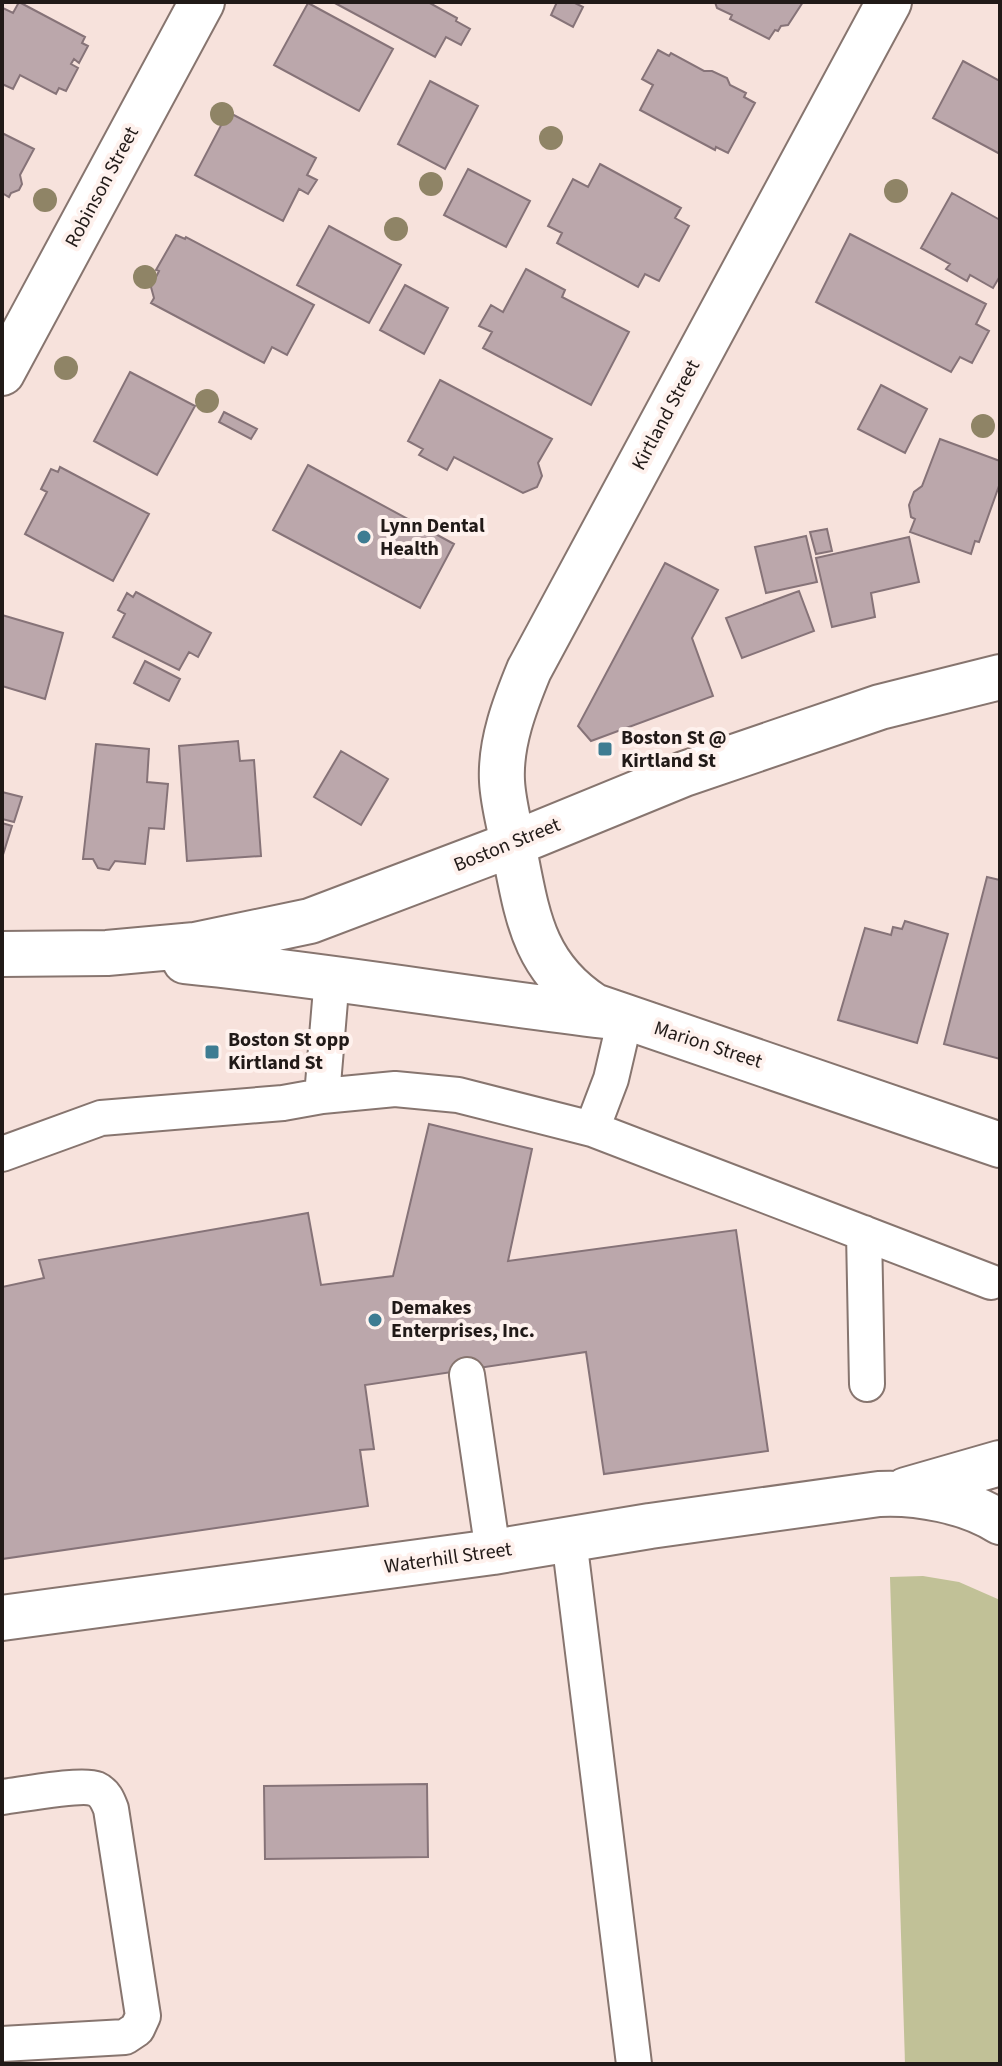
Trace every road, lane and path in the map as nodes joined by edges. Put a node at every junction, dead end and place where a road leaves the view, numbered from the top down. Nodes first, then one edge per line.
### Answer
1 (202, 2) edge
2 (889, 2) edge
3 (2, 373) edge
4 (1000, 677) edge
5 (513, 844) junction
6 (107, 953) junction
7 (2, 954) edge
8 (332, 977) junction
9 (625, 1019) junction
10 (322, 1096) junction
11 (592, 1129) junction
12 (1000, 1145) edge
13 (2, 1154) edge
14 (864, 1233) junction
15 (991, 1282) dead end
16 (467, 1375) dead end
17 (867, 1384) dead end
18 (1000, 1463) edge
19 (892, 1494) junction
20 (1000, 1522) edge
21 (569, 1539) junction
22 (493, 1552) junction
23 (2, 1618) edge
24 (2, 1797) edge
25 (2, 2044) edge
26 (634, 2064) edge

1 - 3 street, Robinson Street
2 - 5 street, Kirtland Street
4 - 5 street, Boston Street
5 - 6 street, Boston Street
5 - 9 street, Marion Street
6 - 7 street, Boston Street
6 - 8 street
8 - 9 street
8 - 10 lane
9 - 11 lane
9 - 12 street, Marion Street
10 - 11 lane
10 - 13 lane
11 - 14 lane
14 - 15 lane
14 - 17 lane
16 - 22 lane
18 - 19 street, Waterhill Street
19 - 20 street, Waterhill Street
19 - 21 street, Waterhill Street
21 - 22 street, Waterhill Street
21 - 26 lane
22 - 23 street, Waterhill Street
24 - 25 lane

